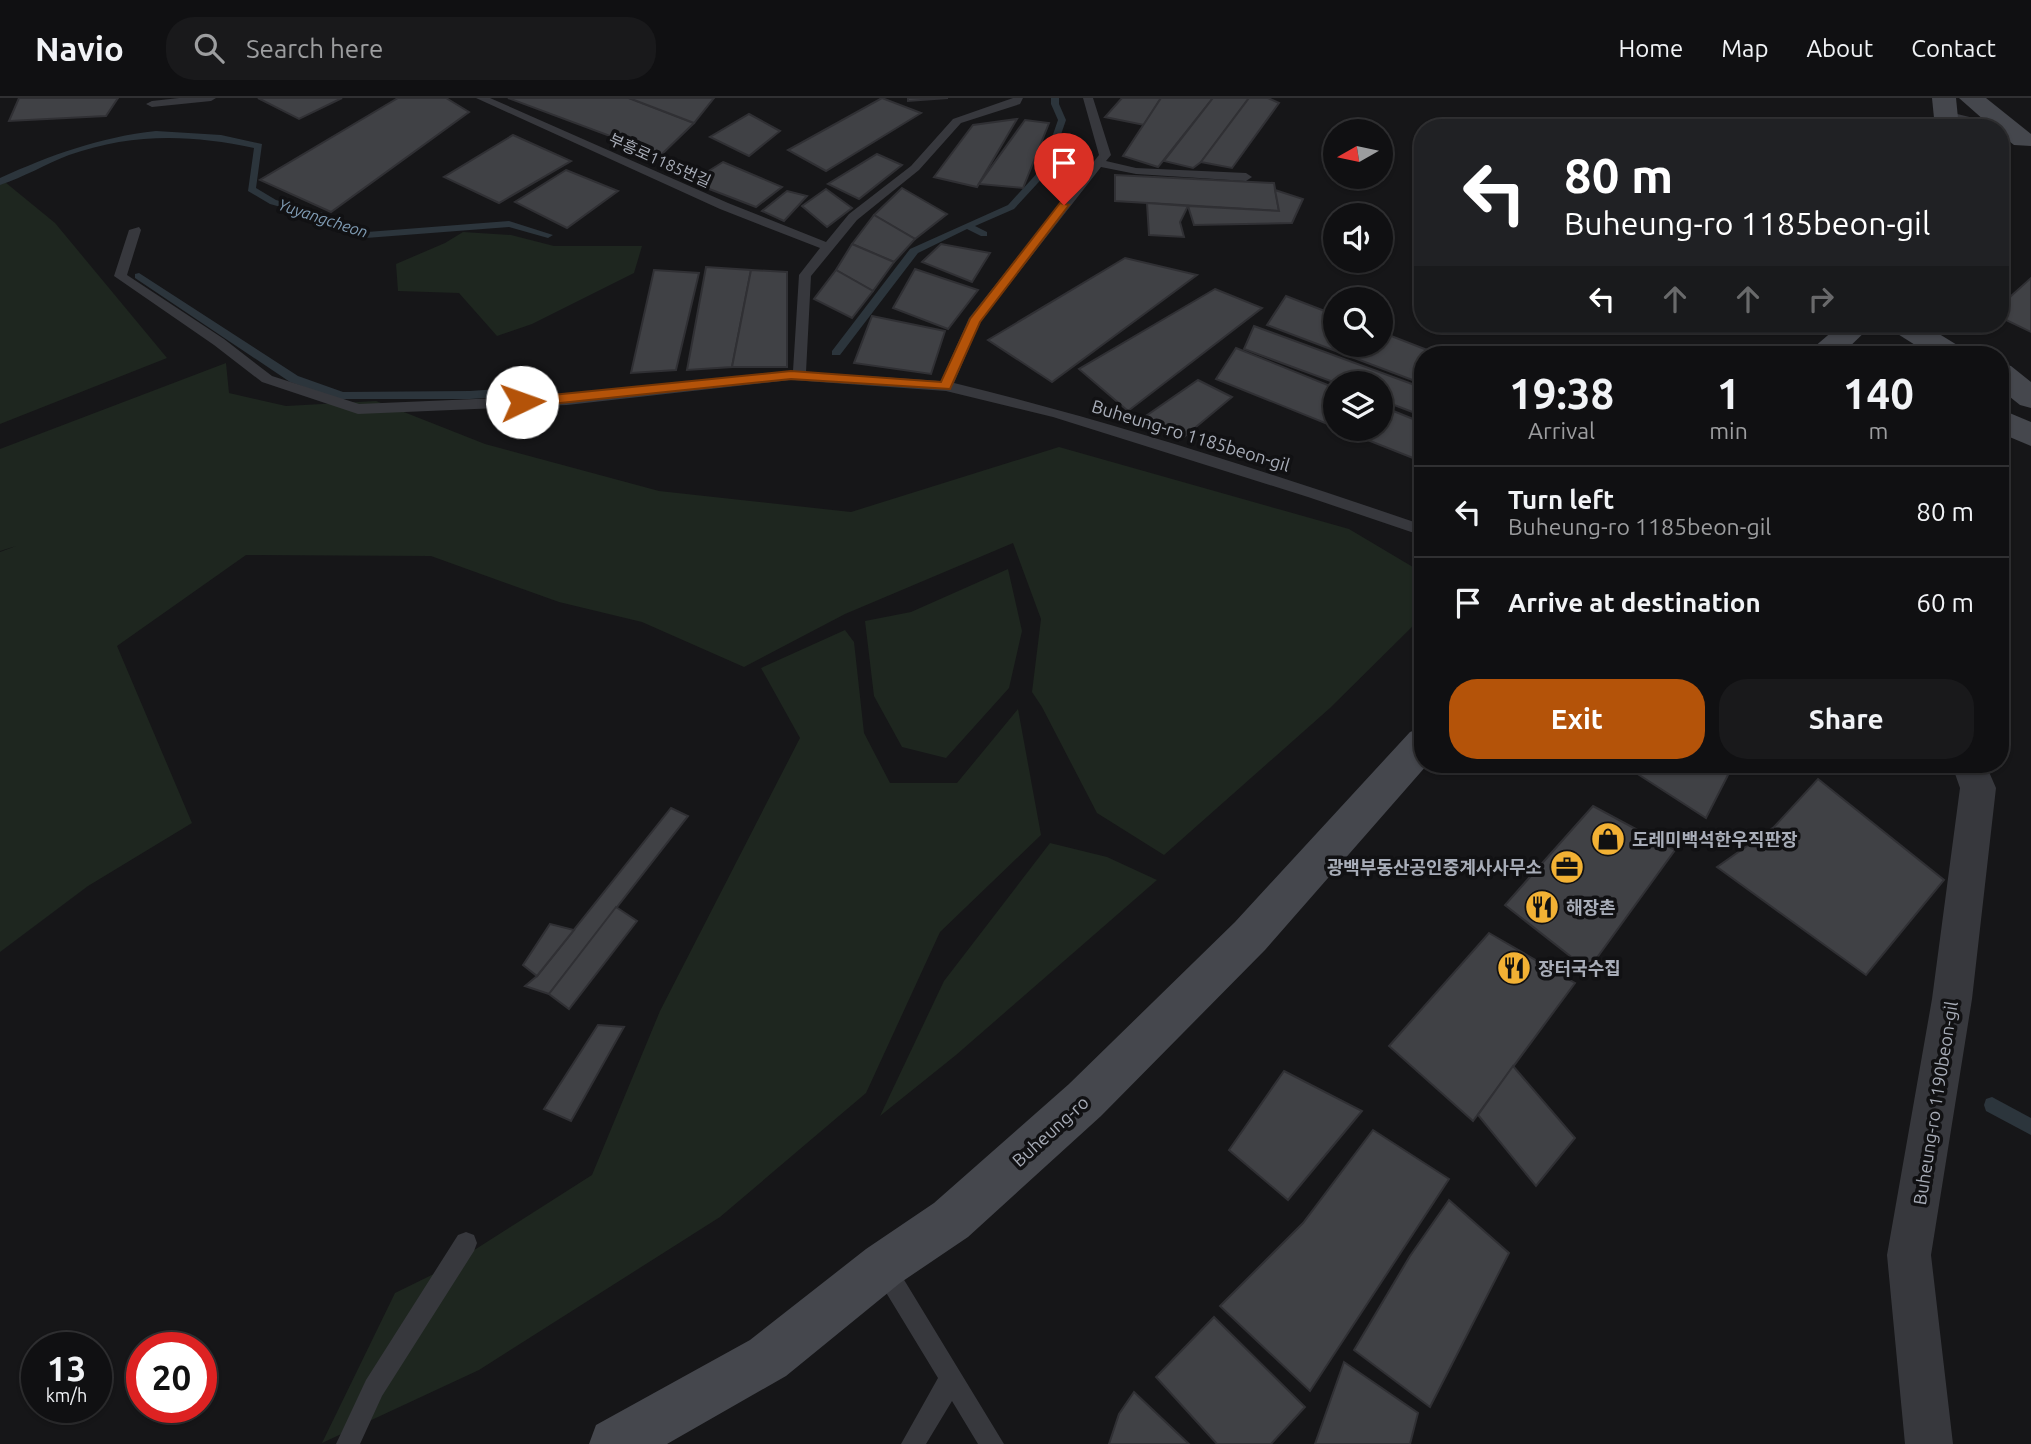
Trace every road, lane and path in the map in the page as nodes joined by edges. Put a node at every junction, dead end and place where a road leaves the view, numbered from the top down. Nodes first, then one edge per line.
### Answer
1 (211, 98) edge
2 (481, 98) edge
3 (1018, 98) edge
4 (1088, 98) edge
5 (1971, 98) edge
6 (152, 104) dead end
7 (1995, 119) edge
8 (1098, 163) junction
9 (1246, 177) dead end
10 (135, 230) dead end
11 (828, 247) junction
12 (1849, 333) edge
13 (1917, 333) edge
14 (1833, 346) edge
15 (1937, 346) edge
16 (799, 376) junction
17 (2009, 380) edge
18 (946, 386) junction
19 (2009, 394) edge
20 (2031, 397) edge
21 (2031, 410) edge
22 (2009, 424) edge
23 (2031, 435) edge
24 (1414, 528) edge
25 (1414, 753) edge
26 (1972, 773) edge
27 (466, 1243) dead end
28 (883, 1266) junction
29 (951, 1378) junction
30 (619, 1442) edge
31 (348, 1444) edge
32 (913, 1444) edge
33 (992, 1444) edge
34 (1930, 1444) edge

1 - 6 lane
2 - 11 lane, 부흥로1185번길
3 - 11 lane
4 - 8 lane
5 - 7 main road
8 - 9 lane
8 - 18 lane
10 - 16 lane, Buheung-ro 1185beon-gil
11 - 16 lane
12 - 14 main road
13 - 15 main road
16 - 18 lane, Buheung-ro 1185beon-gil
17 - 20 main road
18 - 24 lane, Buheung-ro 1185beon-gil
19 - 21 main road
22 - 23 main road
25 - 28 main road, Buheung-ro
26 - 34 street, Buheung-ro 1190beon-gil
27 - 31 lane
28 - 29 lane
28 - 30 main road, Buheung-ro
29 - 32 lane
29 - 33 lane

